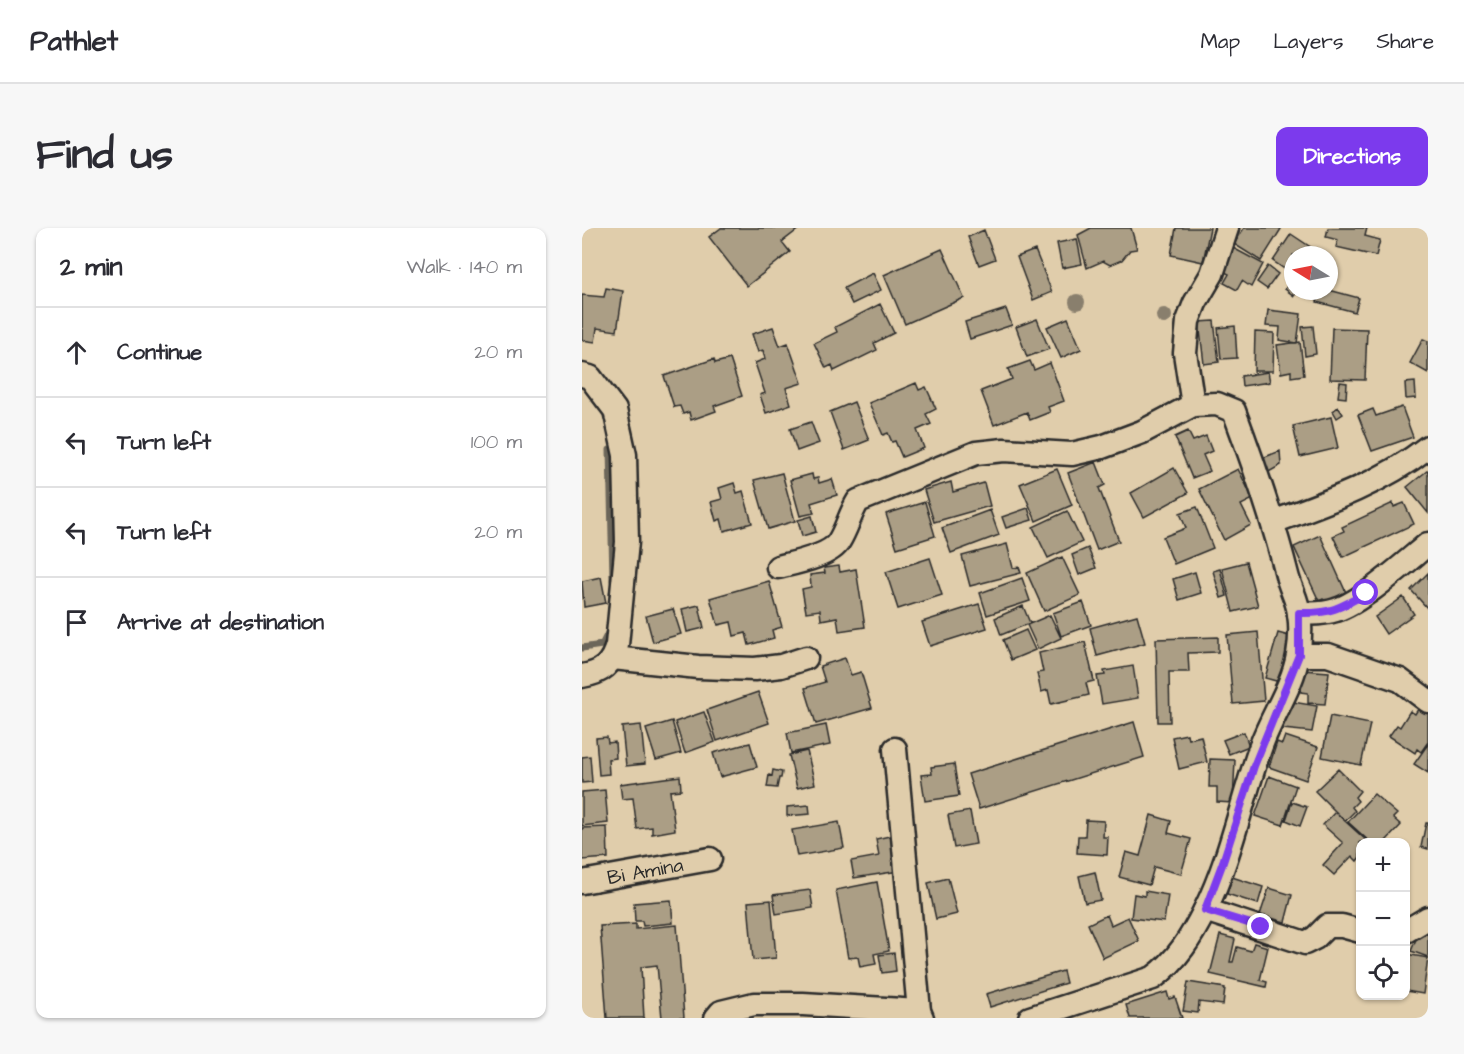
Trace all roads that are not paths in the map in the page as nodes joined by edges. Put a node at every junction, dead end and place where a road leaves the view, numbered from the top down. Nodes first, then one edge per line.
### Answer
1 (1227, 228) edge
2 (582, 375) edge
3 (1192, 405) junction
4 (1428, 447) edge
5 (1273, 522) junction
6 (1428, 544) edge
7 (778, 567) dead end
8 (1299, 613) junction
9 (1299, 655) junction
10 (613, 658) junction
11 (806, 658) dead end
12 (582, 676) edge
13 (1428, 701) edge
14 (895, 749) dead end
15 (710, 859) dead end
16 (582, 882) edge
17 (1205, 910) junction
18 (1428, 918) edge
19 (1410, 929) edge
20 (1356, 930) edge
21 (921, 1014) edge
22 (716, 1018) edge
23 (1030, 1018) edge

1 - 3 street
2 - 10 street
3 - 5 street
3 - 7 street
4 - 5 street
5 - 8 street
6 - 8 street
8 - 9 street
9 - 13 street
9 - 17 street
10 - 11 street
10 - 12 street
14 - 21 street
15 - 16 street, Bi Amina
17 - 20 street
17 - 23 street
18 - 19 street
21 - 22 street

